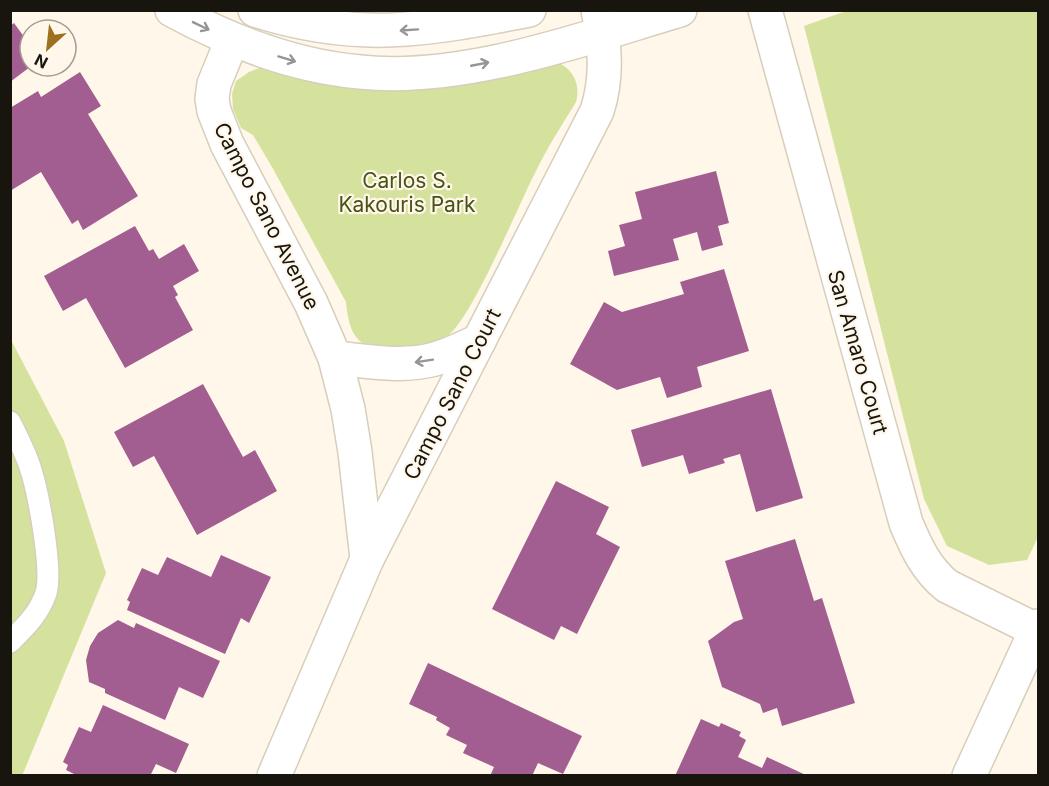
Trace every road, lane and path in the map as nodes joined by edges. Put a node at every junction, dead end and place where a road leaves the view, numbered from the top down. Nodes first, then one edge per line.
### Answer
1 (172, 10) edge
2 (255, 10) edge
3 (529, 10) edge
4 (680, 10) edge
5 (765, 10) edge
6 (600, 22) edge
7 (232, 40) junction
8 (479, 341) junction
9 (335, 358) junction
10 (10, 422) edge
11 (367, 559) junction
12 (1038, 629) edge
13 (10, 642) edge
14 (274, 776) edge
15 (969, 776) edge

1 -> 7 street
3 -> 2 street
4 - 6 street
5 - 12 street, San Amaro Court
7 -> 6 street
6 - 8 street, Campo Sano Court
7 - 9 street, Campo Sano Avenue
8 -> 9 street
8 - 11 street, Campo Sano Court
9 - 11 street, Campo Sano Avenue
10 - 13 lane
11 - 14 street, Campo Sano Court
12 - 15 street

